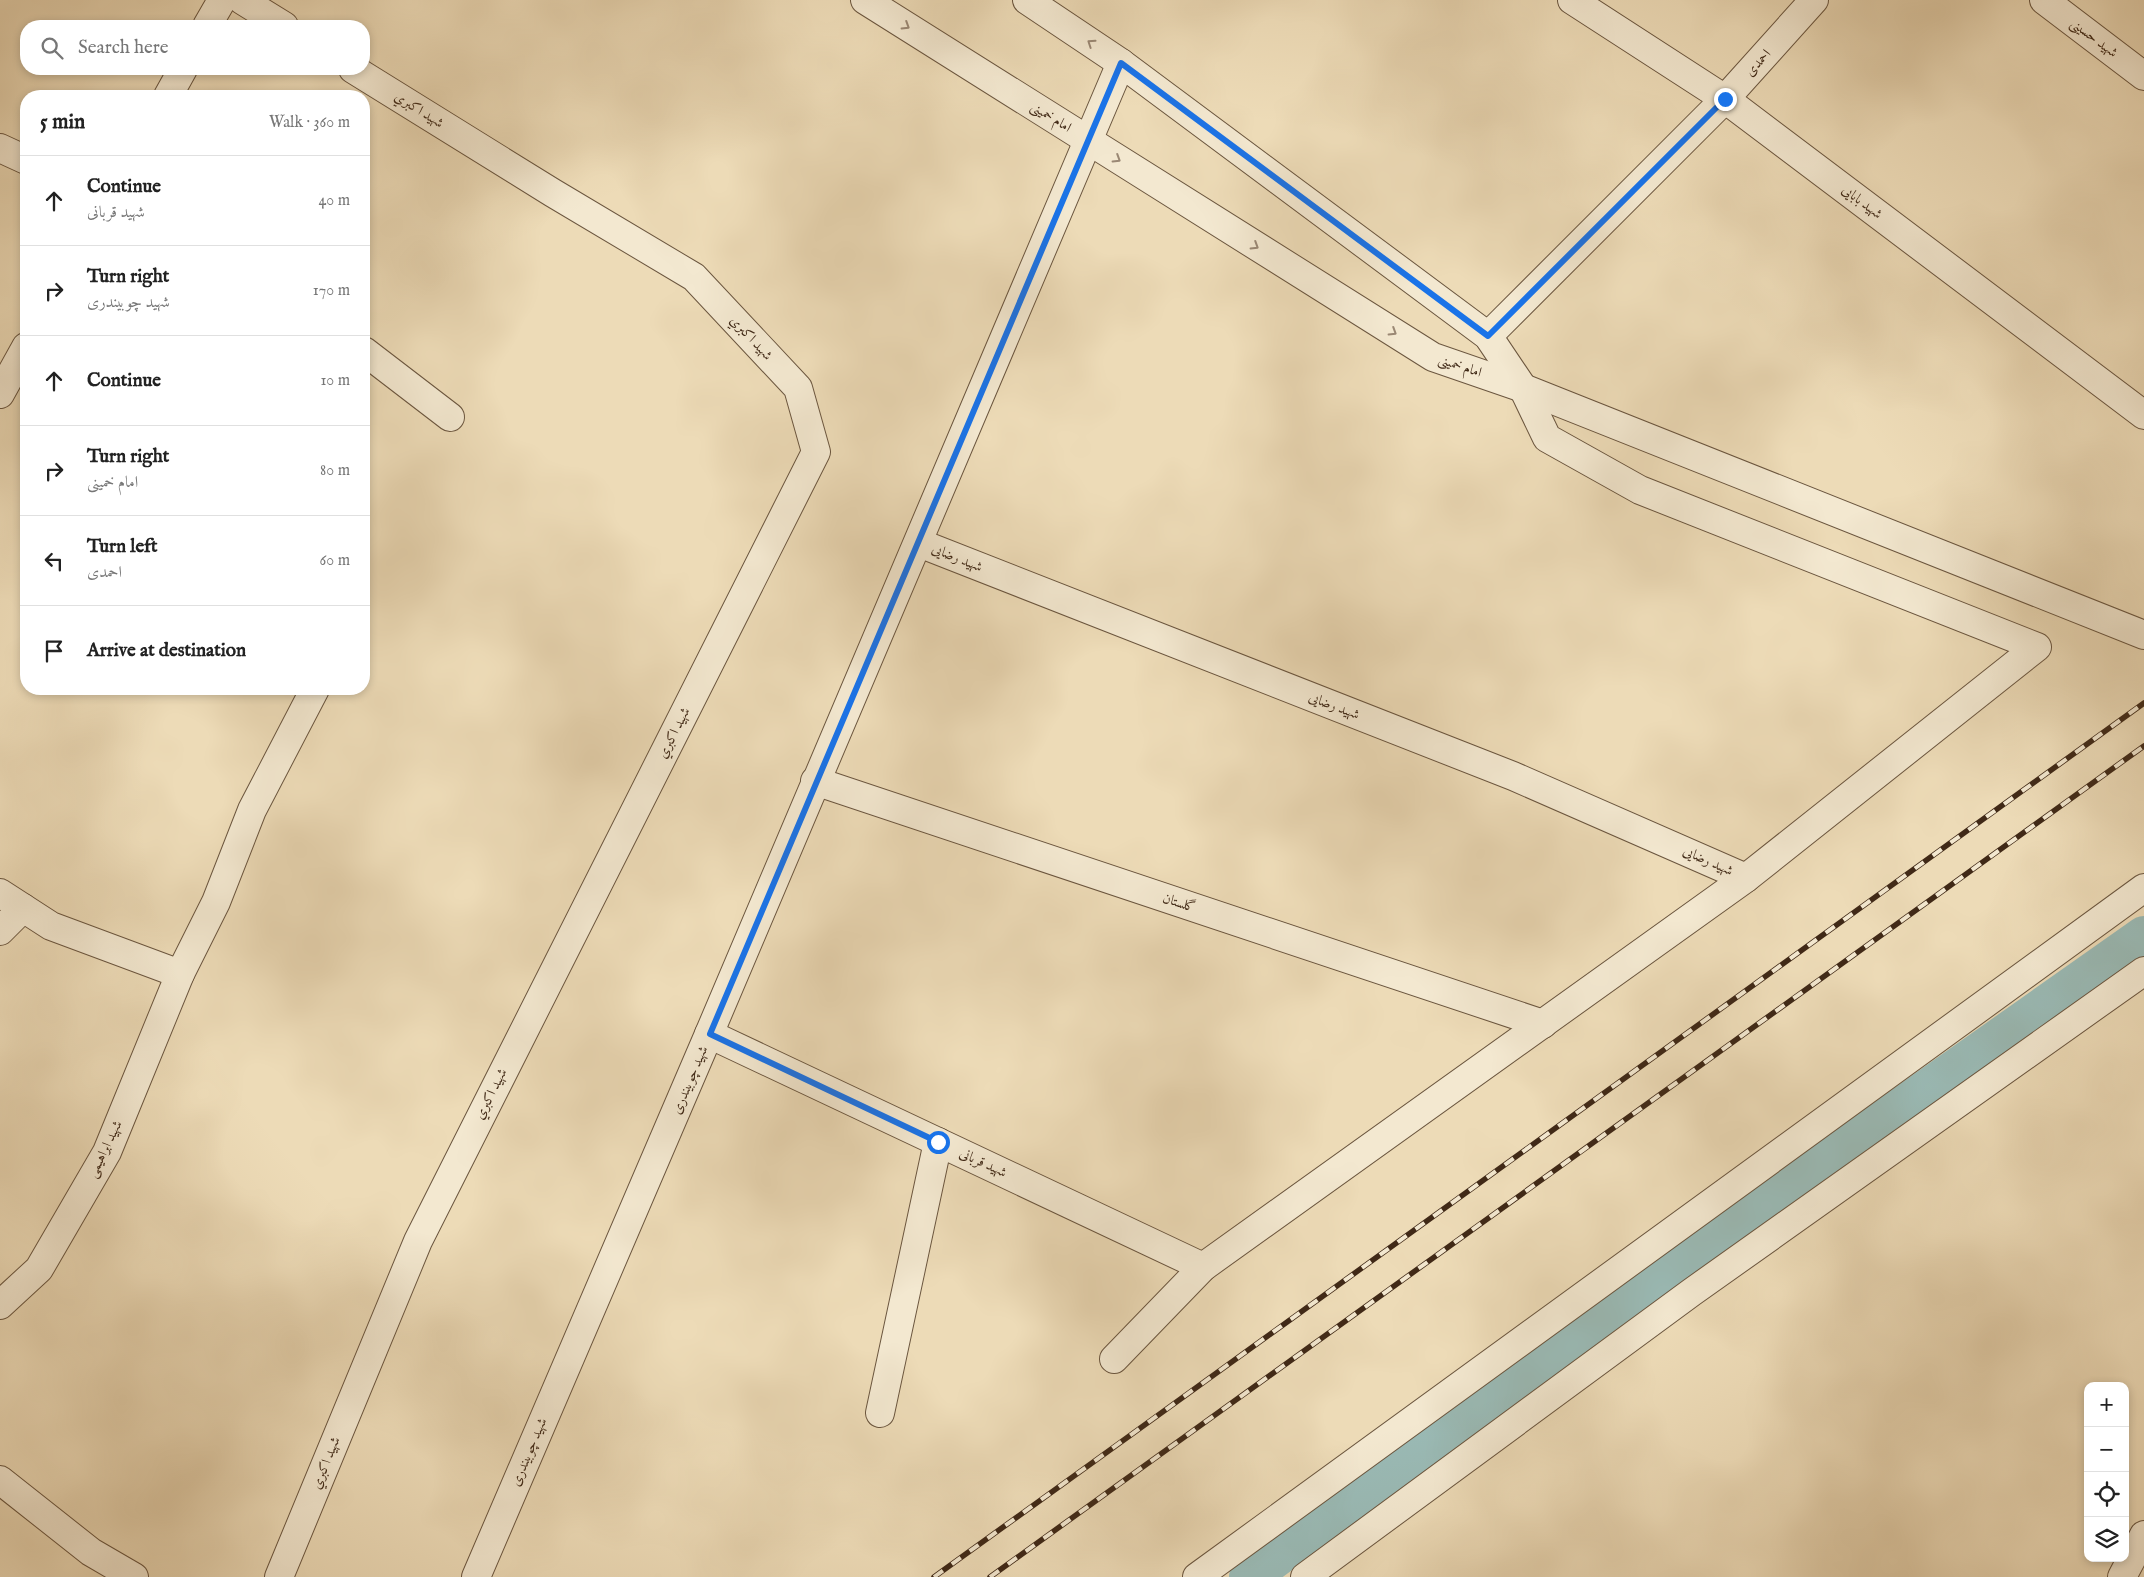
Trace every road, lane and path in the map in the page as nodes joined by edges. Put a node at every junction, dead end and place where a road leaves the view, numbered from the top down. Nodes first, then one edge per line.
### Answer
1 (222, 0) edge
2 (242, 0) edge
3 (1027, 0) edge
4 (1572, 0) edge
5 (1814, 0) edge
6 (2044, 0) edge
7 (878, 4) edge
8 (210, 20) edge
9 (274, 20) edge
10 (1121, 63) junction
11 (180, 75) edge
12 (363, 75) edge
13 (2144, 76) edge
14 (171, 90) edge
15 (1725, 99) junction
16 (1088, 141) junction
17 (0, 148) edge
18 (20, 157) edge
19 (1488, 336) junction
20 (370, 356) edge
21 (20, 362) edge
22 (1523, 388) junction
23 (0, 394) edge
24 (2144, 415) edge
25 (450, 417) dead end
26 (918, 542) junction
27 (2144, 635) edge
28 (312, 695) edge
29 (815, 781) junction
30 (1746, 878) junction
31 (2144, 888) edge
32 (0, 893) edge
33 (23, 908) junction
34 (0, 930) edge
35 (2144, 971) edge
36 (180, 974) junction
37 (1542, 1024) junction
38 (710, 1034) junction
39 (938, 1142) junction
40 (1203, 1267) junction
41 (0, 1305) edge
42 (1114, 1359) dead end
43 (880, 1413) dead end
44 (0, 1480) edge
45 (2144, 1535) edge
46 (134, 1577) edge
47 (279, 1577) edge
48 (476, 1577) edge
49 (1197, 1577) edge
50 (1305, 1577) edge
51 (2122, 1577) edge

1 - 8 street
2 - 9 street
10 -> 3 street, امام خمینی
4 - 15 street, شهید بابایی
5 - 15 street, احمدی
6 - 13 street, شهید حسینی
7 -> 16 street, امام خمینی
10 - 16 street, شهید چوبیندری
10 - 19 street, امام خمینی
11 - 14 street
12 - 47 street, شهيد اکبري
15 - 19 street, احمدی
15 - 24 street, شهید بابایی
16 -> 22 street, امام خمینی
16 - 26 street, شهید چوبیندری
17 - 18 street
19 - 22 street, امام خمینی
20 - 25 street
21 - 23 street
22 - 27 street
22 - 30 street
26 - 29 street, شهید چوبیندری
26 - 30 street, شهید رضایی
28 - 36 street, شهید ابراهیمی
29 - 37 street, گلستان
29 - 38 street, شهید چوبیندری
30 - 37 street
31 - 49 street
32 - 33 street
33 - 34 street
33 - 36 street
35 - 50 street
36 - 41 street, شهید ابراهیمی
37 - 40 street
38 - 39 street, شهید قربانی
38 - 48 street, شهید چوبیندری
39 - 40 street, شهید قربانی
39 - 43 street
40 - 42 street
44 - 46 street
45 - 51 street

